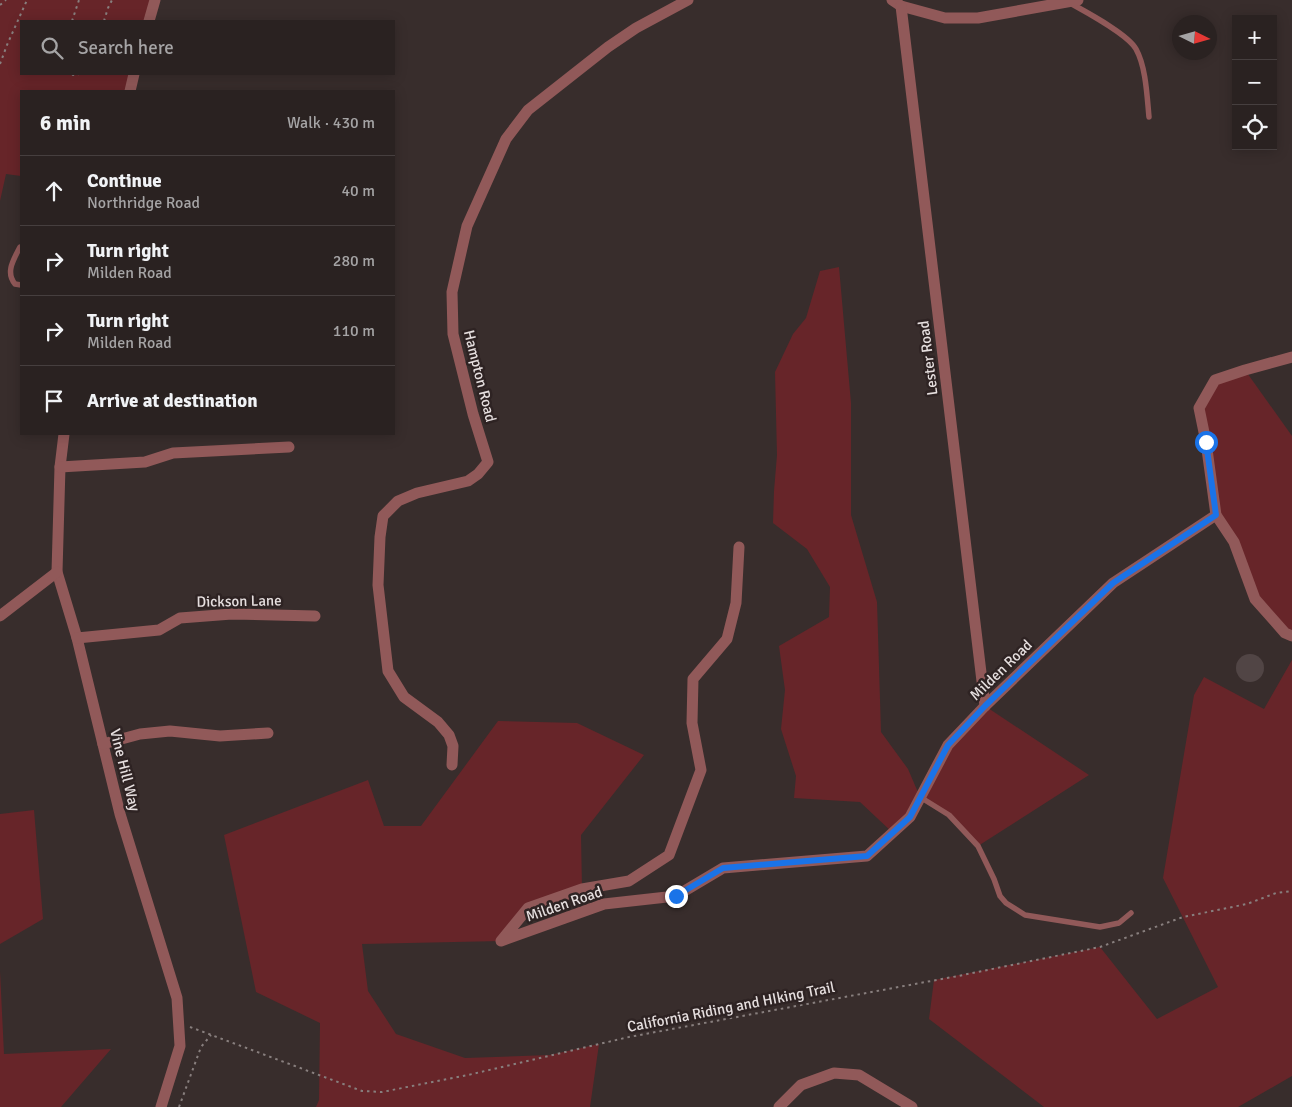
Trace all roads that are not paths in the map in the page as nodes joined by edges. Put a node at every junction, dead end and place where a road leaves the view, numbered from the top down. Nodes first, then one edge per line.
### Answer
1 (155, 0) edge
2 (688, 0) edge
3 (1073, 1) edge
4 (896, 3) edge
5 (149, 20) edge
6 (134, 75) edge
7 (130, 90) edge
8 (1149, 117) dead end
9 (20, 247) dead end
10 (20, 285) edge
11 (1292, 357) edge
12 (64, 435) edge
13 (289, 447) dead end
14 (60, 467) junction
15 (1216, 515) junction
16 (739, 548) dead end
17 (58, 572) junction
18 (0, 616) edge
19 (315, 616) dead end
20 (1292, 636) edge
21 (77, 638) junction
22 (985, 706) junction
23 (268, 734) dead end
24 (103, 744) junction
25 (452, 765) dead end
26 (920, 797) junction
27 (1131, 913) dead end
28 (161, 1107) edge
29 (779, 1107) edge
30 (912, 1107) edge

1 - 5 street
2 - 25 street, Hampton Road
3 - 4 street
3 - 8 lane
4 - 22 street, Lester Road
6 - 7 street
9 - 10 lane
11 - 15 street
12 - 14 street, Vine Hill Way
13 - 14 street
14 - 17 street, Vine Hill Way
15 - 20 street
15 - 22 street, Milden Road
16 - 26 street, Milden Road
17 - 18 street
17 - 21 street, Vine Hill Way
19 - 21 street, Dickson Lane
21 - 24 street, Vine Hill Way
22 - 26 street, Milden Road
23 - 24 street
24 - 28 street, Vine Hill Way
26 - 27 lane
29 - 30 street

